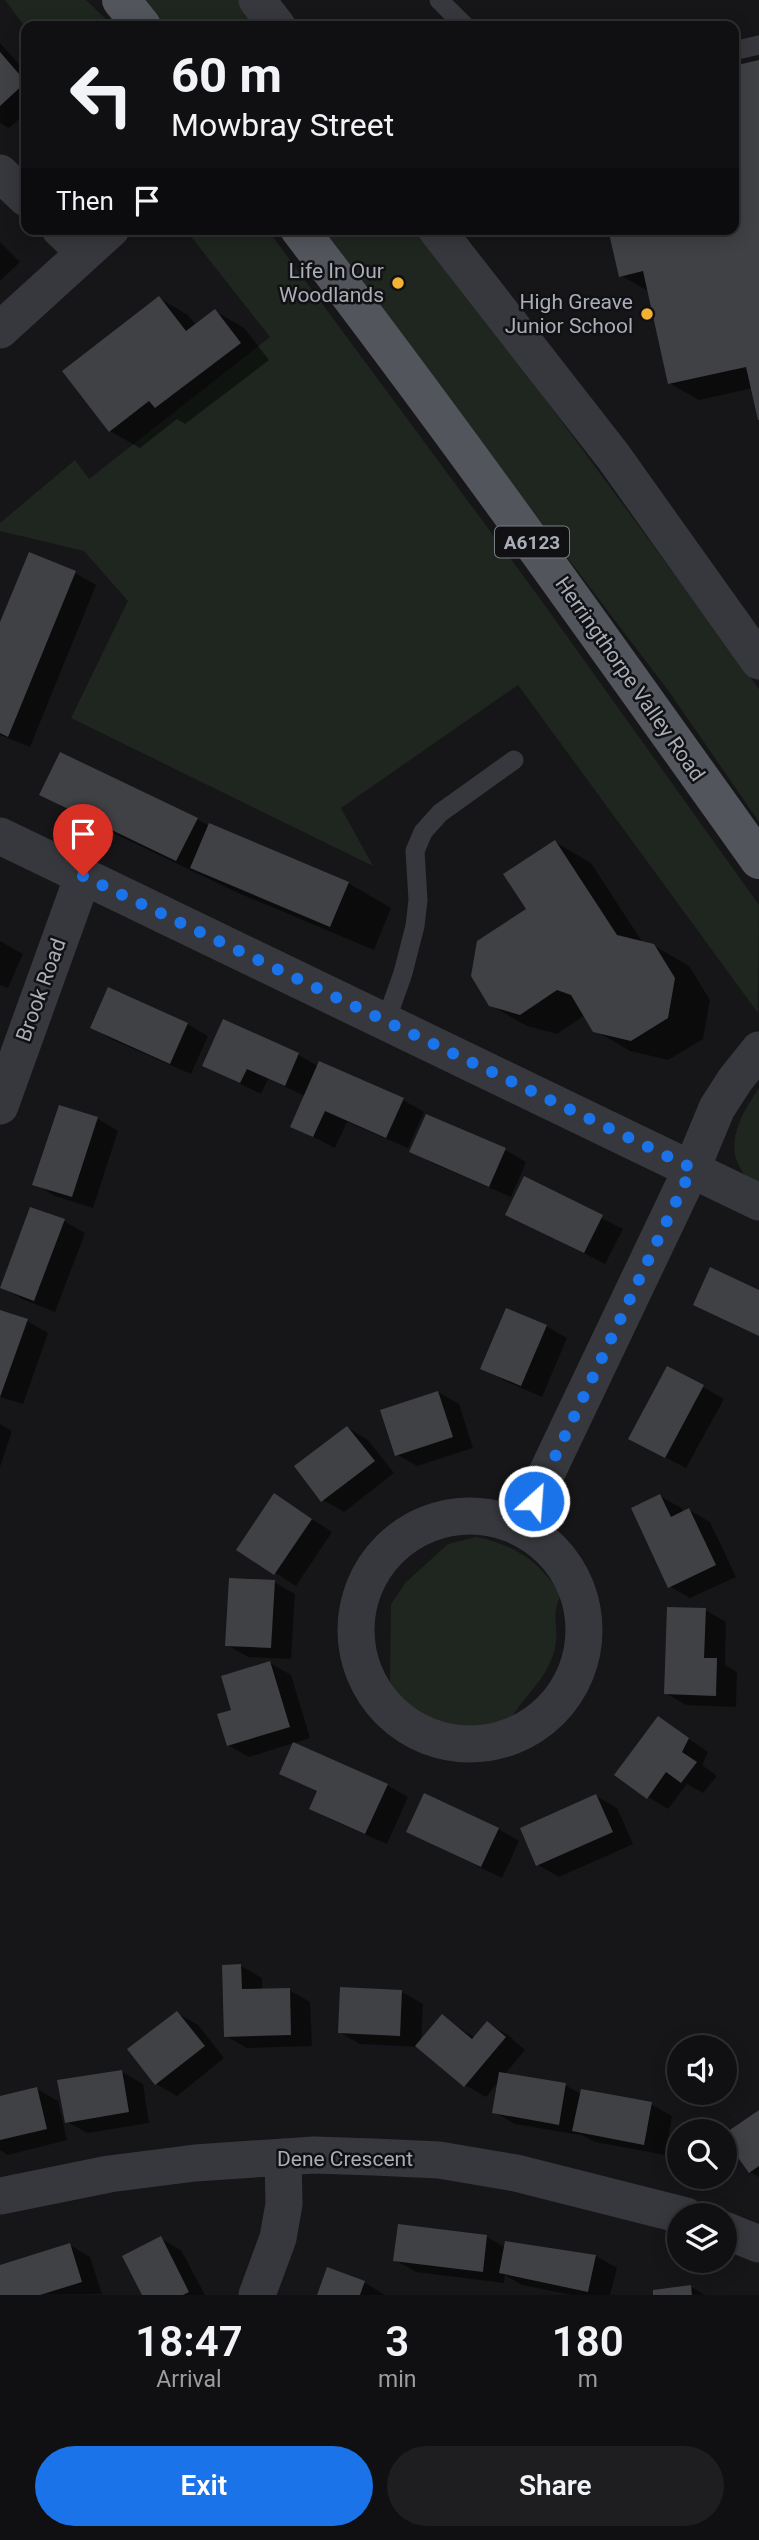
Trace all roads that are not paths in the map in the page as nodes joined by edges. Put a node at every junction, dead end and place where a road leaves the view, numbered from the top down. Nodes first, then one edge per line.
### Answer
1 (121, 0) edge
2 (257, 0) edge
3 (439, 0) edge
4 (138, 21) edge
5 (273, 21) edge
6 (461, 21) edge
7 (759, 45) edge
8 (739, 50) edge
9 (0, 173) edge
10 (21, 193) edge
11 (91, 235) edge
12 (304, 235) edge
13 (441, 235) edge
14 (71, 241) edge
15 (0, 330) edge
16 (759, 661) edge
17 (514, 760) dead end
18 (0, 836) edge
19 (759, 860) edge
20 (83, 876) junction
21 (386, 1021) junction
22 (759, 1050) edge
23 (0, 1106) edge
24 (692, 1168) junction
25 (759, 1202) edge
26 (522, 1525) junction
27 (283, 2157) junction
28 (0, 2196) edge
29 (667, 2211) edge
30 (737, 2235) edge
31 (759, 2244) edge
32 (257, 2295) edge

1 - 4 main road
2 - 5 street
3 - 6 lane
7 - 8 lane
9 - 10 street
11 - 14 street
12 - 19 main road, Herringthorpe Valley Road / A6123
13 - 16 street
14 - 15 street
17 - 21 lane
18 - 20 street
20 - 21 street
20 - 23 street, Brook Road
21 - 24 street
22 - 24 street
24 - 25 street
24 - 26 street
26 - 26 street
27 - 28 street, Dene Crescent
27 - 29 street, Dene Crescent
27 - 32 street
30 - 31 street

